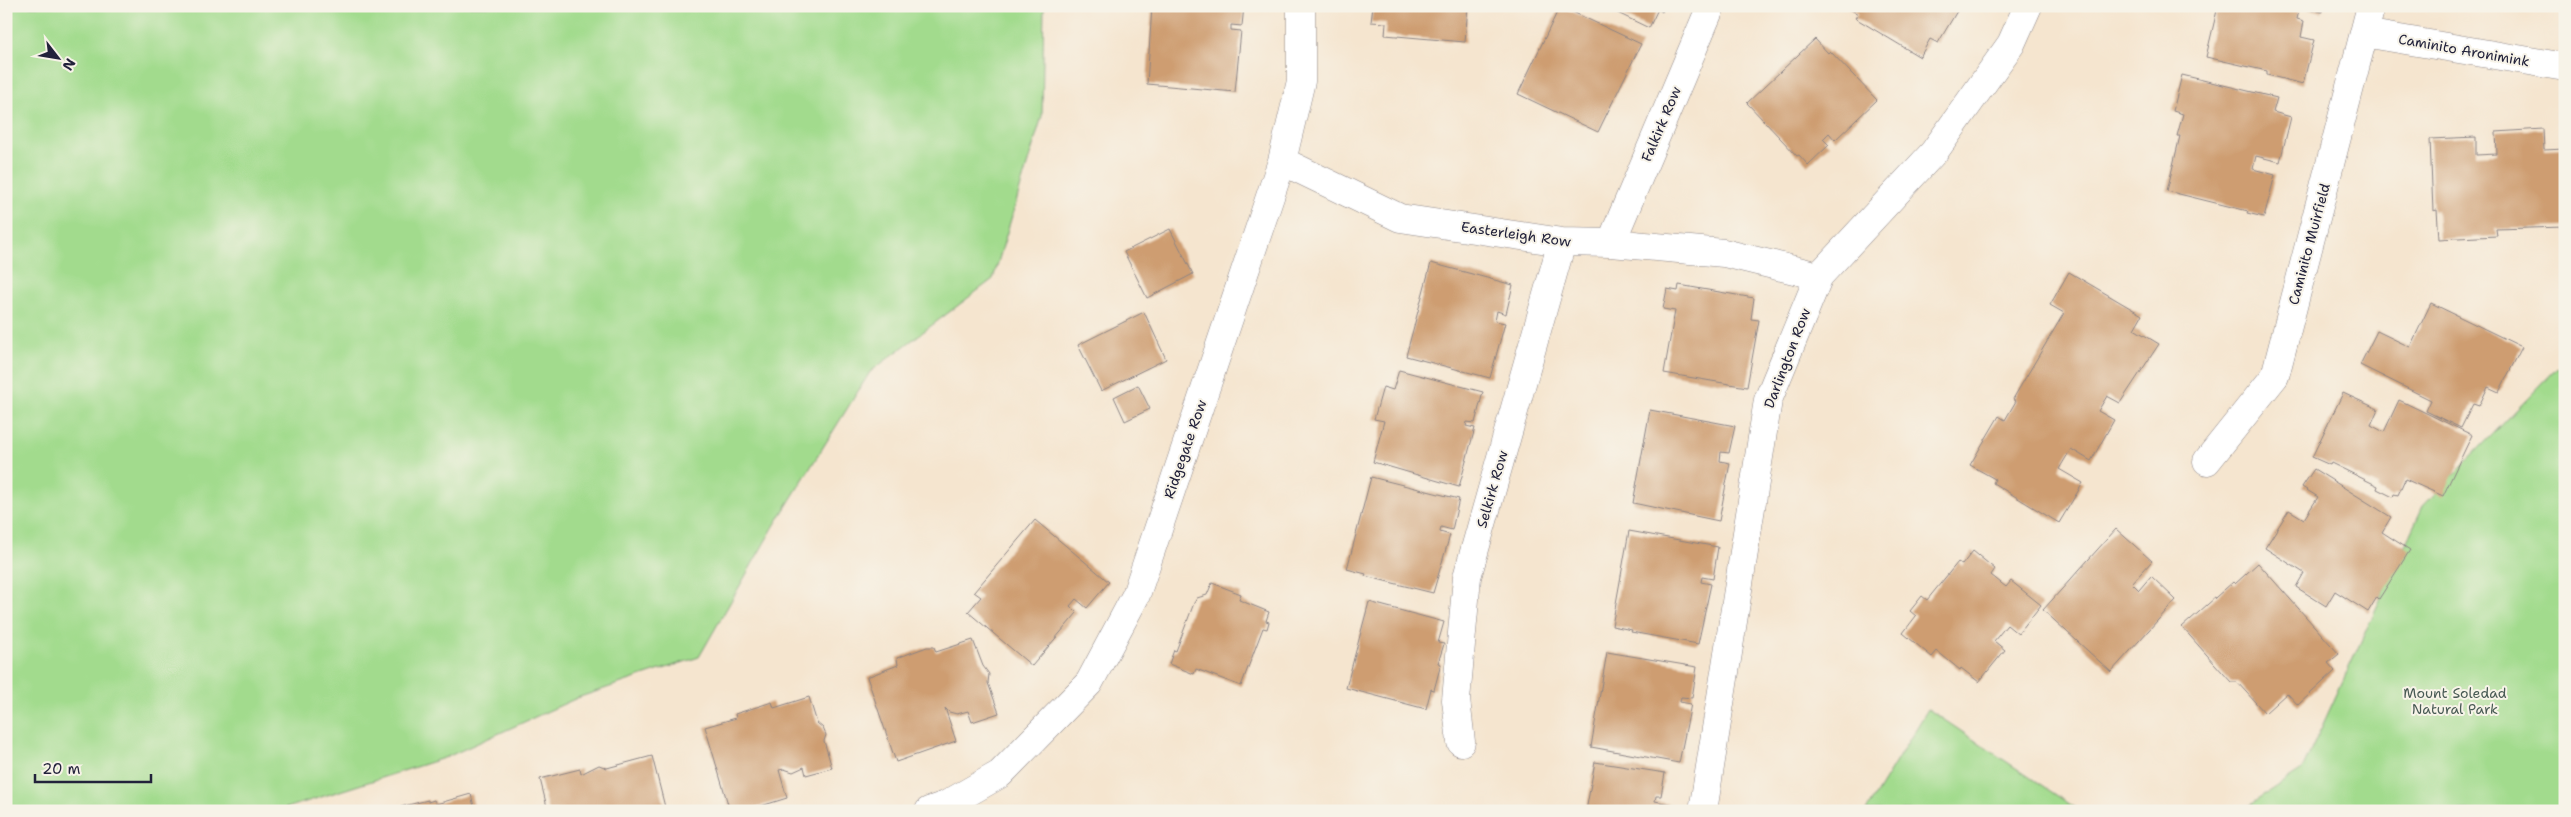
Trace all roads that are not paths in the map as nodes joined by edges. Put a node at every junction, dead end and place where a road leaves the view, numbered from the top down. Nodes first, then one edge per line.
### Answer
1 (1301, 6) edge
2 (1711, 6) edge
3 (2028, 6) edge
4 (2371, 6) edge
5 (2364, 33) junction
6 (2565, 67) edge
7 (1282, 161) junction
8 (1562, 242) junction
9 (1611, 243) junction
10 (1819, 276) junction
11 (2207, 461) dead end
12 (1461, 742) dead end
13 (929, 811) edge
14 (1703, 811) edge

1 - 7 street, Ridgegate Row
2 - 9 street, Falkirk Row
3 - 10 street, Darlington Row
4 - 5 street, Caminito Muirfield
5 - 6 street, Caminito Aronimink
5 - 11 street, Caminito Muirfield
7 - 8 street, Easterleigh Row
7 - 13 street, Ridgegate Row
8 - 9 street, Easterleigh Row
8 - 12 street, Selkirk Row
9 - 10 street, Easterleigh Row
10 - 14 street, Darlington Row

